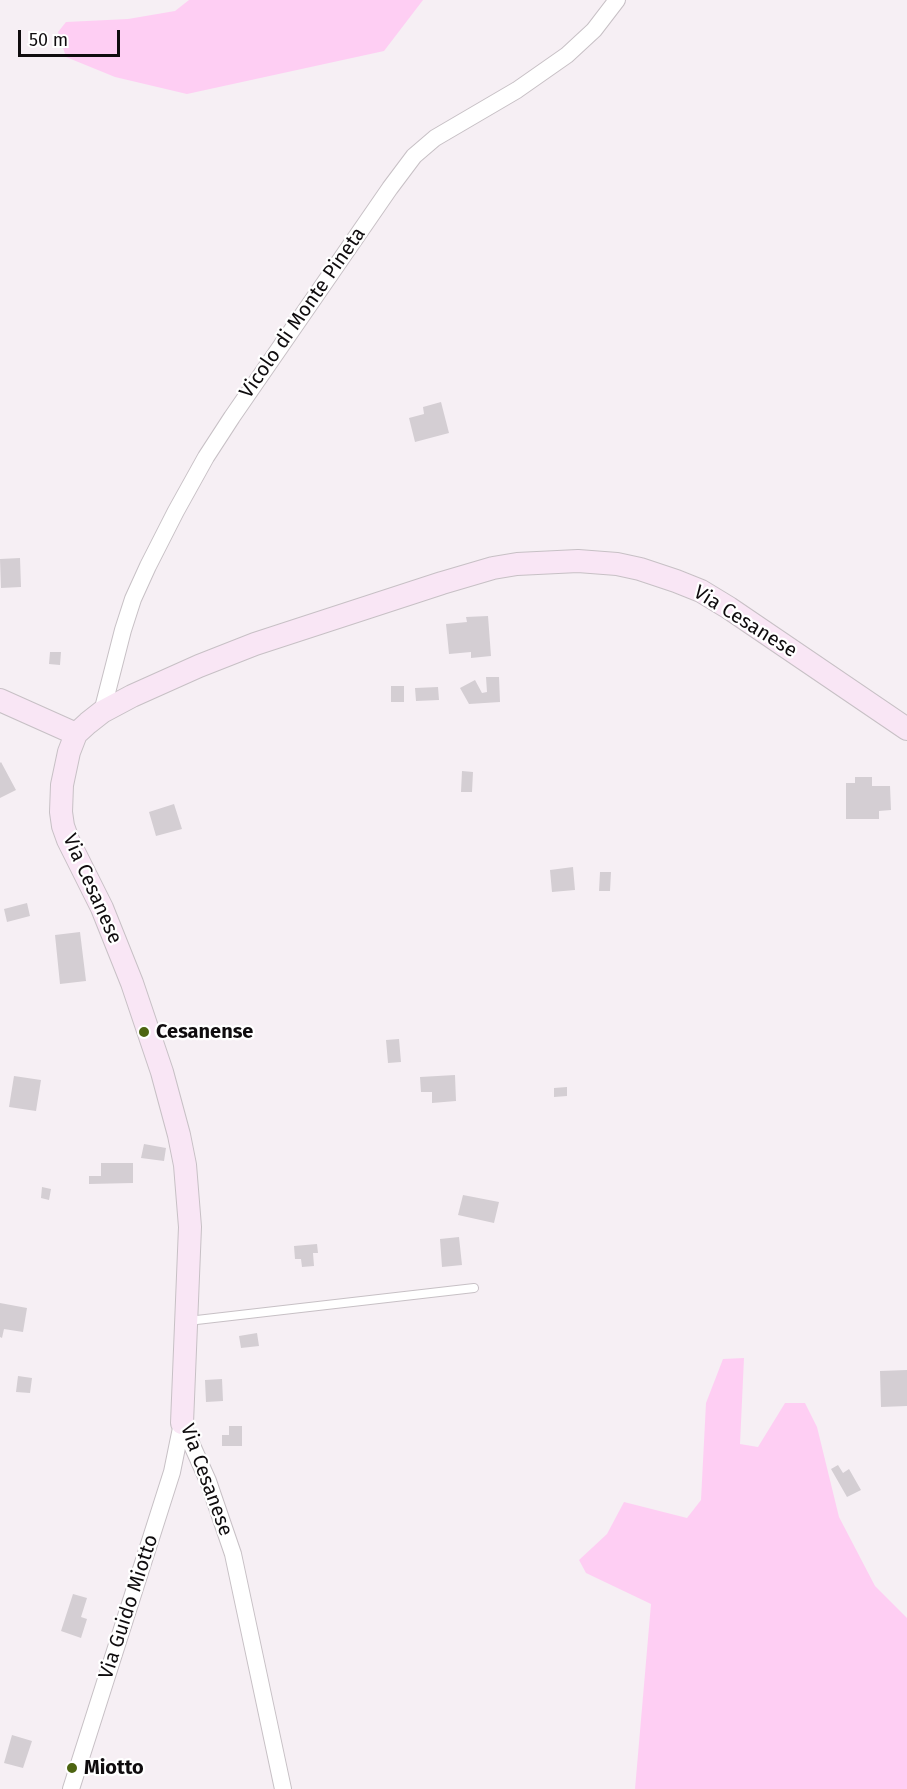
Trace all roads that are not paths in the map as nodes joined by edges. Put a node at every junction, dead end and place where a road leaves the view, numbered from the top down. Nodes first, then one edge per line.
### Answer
1 (617, 0) edge
2 (0, 700) edge
3 (102, 712) junction
4 (907, 729) edge
5 (76, 734) junction
6 (474, 1288) dead end
7 (186, 1322) junction
8 (182, 1423) junction
9 (71, 1789) edge
10 (283, 1789) edge

1 - 3 street, Vicolo di Monte Pineta
2 - 5 street
3 - 4 street, Via Cesanese
3 - 5 street, Via Cesanese
5 - 7 street, Via Cesanese
6 - 7 lane
7 - 8 street, Via Cesanese
8 - 9 street, Via Guido Miotto
8 - 10 street, Via Cesanese

